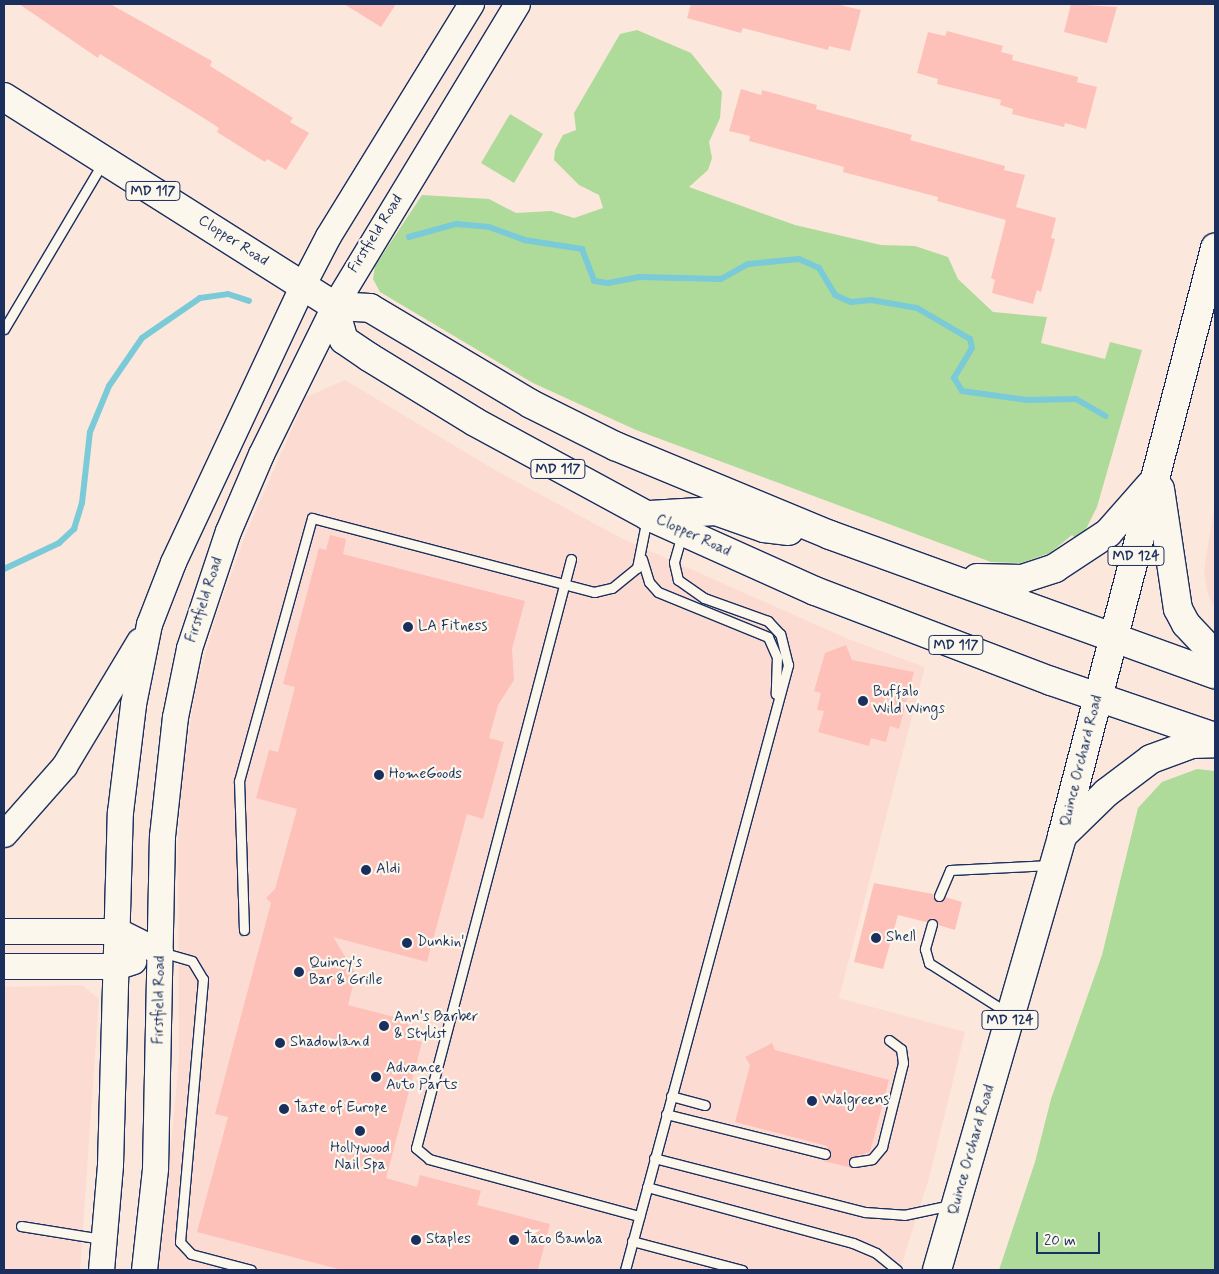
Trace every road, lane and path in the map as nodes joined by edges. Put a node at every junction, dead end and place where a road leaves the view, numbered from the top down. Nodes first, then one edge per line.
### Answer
1 (471, 4) edge
2 (517, 4) edge
3 (4, 97) edge
4 (104, 160) junction
5 (1215, 248) edge
6 (302, 286) junction
7 (334, 306) junction
8 (4, 329) edge
9 (1158, 475) junction
10 (648, 516) junction
11 (682, 532) junction
12 (830, 535) junction
13 (571, 559) dead end
14 (642, 559) junction
15 (946, 575) junction
16 (564, 586) junction
17 (149, 624) junction
18 (1114, 638) junction
19 (1215, 655) edge
20 (1215, 674) edge
21 (1098, 698) junction
22 (774, 709) junction
23 (1215, 737) edge
24 (1215, 743) edge
25 (4, 834) edge
26 (1062, 836) junction
27 (1054, 865) junction
28 (939, 896) dead end
29 (932, 924) dead end
30 (244, 930) dead end
31 (4, 931) edge
32 (118, 931) junction
33 (160, 952) junction
34 (4, 966) edge
35 (118, 966) junction
36 (1011, 1015) junction
37 (889, 1040) dead end
38 (671, 1096) junction
39 (705, 1105) dead end
40 (666, 1114) junction
41 (825, 1154) dead end
42 (654, 1158) junction
43 (854, 1162) dead end
44 (647, 1187) junction
45 (956, 1203) junction
46 (639, 1216) junction
47 (21, 1226) dead end
48 (105, 1239) junction
49 (632, 1241) junction
50 (101, 1270) edge
51 (144, 1270) edge
52 (251, 1270) edge
53 (624, 1270) edge
54 (742, 1270) edge
55 (897, 1270) edge
56 (937, 1270) edge

1 - 6 street
2 - 7 street, Firstfield Road
3 - 4 main road, Clopper Road / MD 117
4 - 6 main road, Clopper Road / MD 117
4 - 8 lane
5 - 9 main road, Quince Orchard Road / MD 124
6 - 7 main road, Clopper Road / MD 117
6 - 17 street
7 - 10 main road, Clopper Road / MD 117
7 - 12 main road, Clopper Road / MD 117
7 - 33 street, Firstfield Road
9 - 15 main road
9 - 18 main road, Quince Orchard Road / MD 124
9 - 19 main road
10 - 11 main road, Clopper Road / MD 117
10 - 12 main road
10 - 14 lane
11 - 21 main road, Clopper Road / MD 117
11 - 22 lane
12 - 15 main road, Clopper Road / MD 117
13 - 16 lane
14 - 16 lane
14 - 22 lane
15 - 18 main road, Clopper Road / MD 117
16 - 30 lane
16 - 46 lane
17 - 25 street
17 - 32 street
18 - 20 main road, MD 117
18 - 21 main road, Quince Orchard Road / MD 124
21 - 23 main road, MD 117
21 - 26 main road, Quince Orchard Road / MD 124
22 - 38 lane
24 - 26 main road
26 - 27 main road, Quince Orchard Road / MD 124
27 - 28 lane
27 - 36 main road, Quince Orchard Road / MD 124
29 - 36 lane
31 - 32 street
32 - 33 street
32 - 35 street
33 - 35 street
33 - 51 street, Firstfield Road
33 - 52 lane
34 - 35 street
35 - 48 street
36 - 45 main road, Quince Orchard Road / MD 124
37 - 43 lane
38 - 39 lane
38 - 40 lane
40 - 41 lane
40 - 42 lane
42 - 44 lane
42 - 45 lane
44 - 46 lane
44 - 55 lane
45 - 56 main road, Quince Orchard Road / MD 124
46 - 49 lane
47 - 48 lane
48 - 50 street
49 - 53 lane
49 - 54 lane

